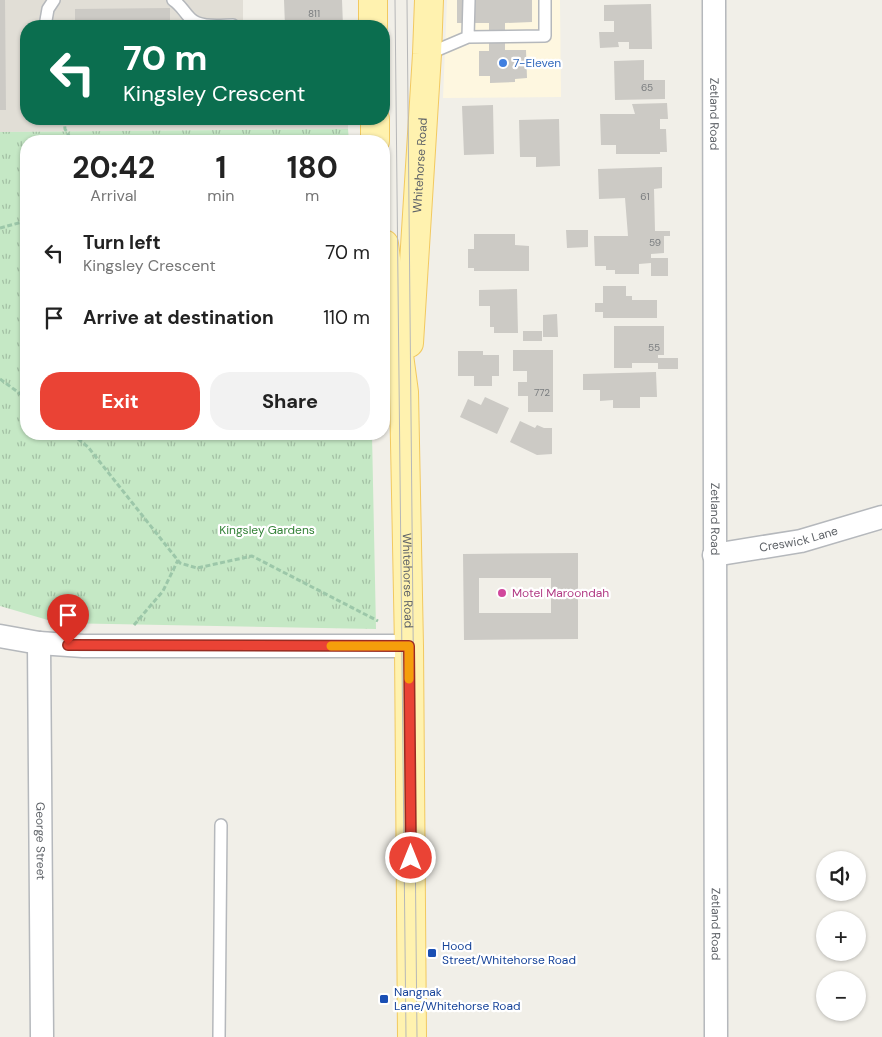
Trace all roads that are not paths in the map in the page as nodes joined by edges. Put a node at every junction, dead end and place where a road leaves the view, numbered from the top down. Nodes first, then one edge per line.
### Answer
1 (54, 0) edge
2 (173, 0) edge
3 (373, 0) edge
4 (428, 0) edge
5 (469, 0) edge
6 (545, 0) edge
7 (714, 0) edge
8 (46, 20) edge
9 (193, 20) edge
10 (374, 20) edge
11 (468, 37) junction
12 (427, 54) junction
13 (390, 288) edge
14 (404, 392) junction
15 (882, 517) edge
16 (714, 555) junction
17 (0, 636) edge
18 (39, 643) junction
19 (409, 646) junction
20 (220, 825) dead end
21 (42, 1037) edge
22 (219, 1037) edge
23 (412, 1037) edge
24 (716, 1037) edge

1 - 8 lane
2 - 9 lane
3 - 10 main road
4 - 12 main road, Whitehorse Road
5 - 11 lane
6 - 11 lane
7 - 16 street, Zetland Road
11 - 12 lane
12 - 14 main road, Whitehorse Road
13 - 14 main road, Whitehorse Road
14 - 19 main road, Whitehorse Road
15 - 16 street, Creswick Lane
16 - 24 street, Zetland Road
17 - 18 street
18 - 19 street
18 - 21 street, George Street
19 - 23 main road, Whitehorse Road
20 - 22 lane

